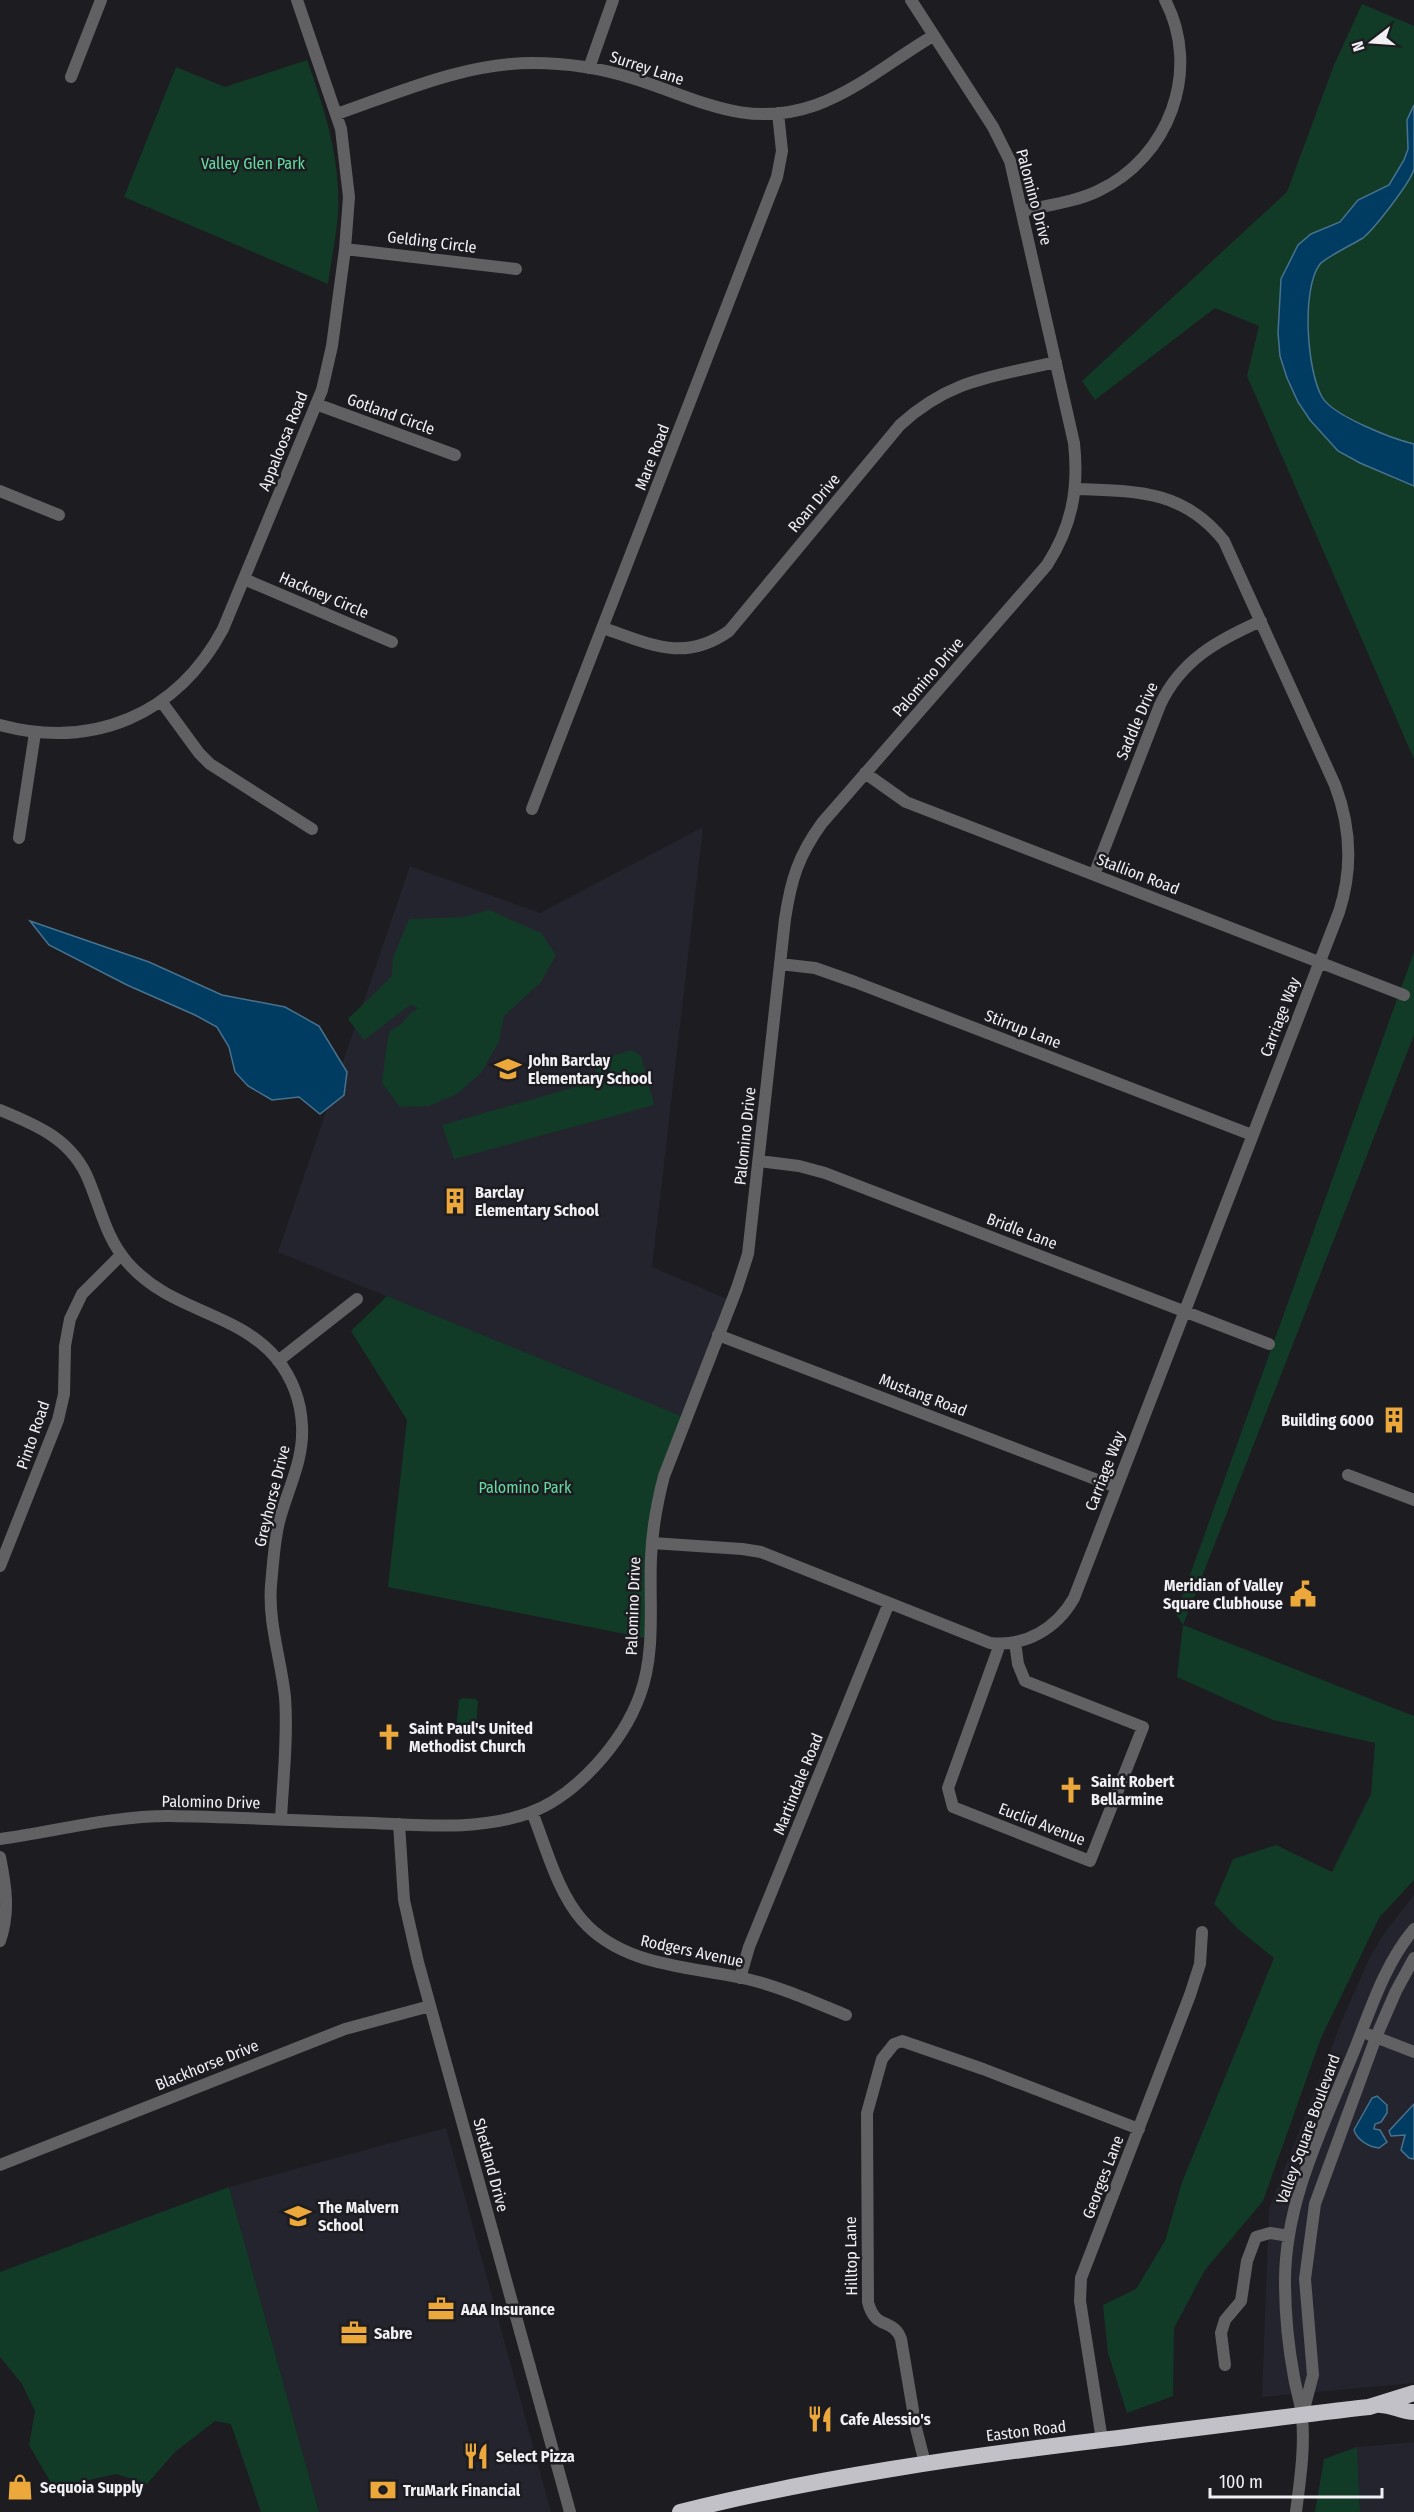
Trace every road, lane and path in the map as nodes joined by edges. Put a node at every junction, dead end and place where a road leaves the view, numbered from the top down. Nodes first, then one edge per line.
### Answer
1 (101, 0) edge
2 (297, 0) edge
3 (613, 0) edge
4 (911, 0) edge
5 (1165, 0) edge
6 (933, 36) junction
7 (589, 68) junction
8 (70, 77) dead end
9 (778, 113) junction
10 (337, 114) junction
11 (1023, 211) junction
12 (345, 249) junction
13 (516, 269) dead end
14 (1056, 362) junction
15 (316, 404) junction
16 (455, 455) dead end
17 (1076, 489) junction
18 (0, 491) edge
19 (59, 515) dead end
20 (244, 579) junction
21 (1261, 621) junction
22 (603, 628) junction
23 (392, 642) dead end
24 (161, 701) junction
25 (0, 725) edge
26 (35, 733) junction
27 (865, 774) junction
28 (532, 809) dead end
29 (312, 829) dead end
30 (20, 838) dead end
31 (1094, 875) junction
32 (1319, 962) junction
33 (780, 964) junction
34 (1404, 995) dead end
35 (0, 1110) edge
36 (1252, 1135) junction
37 (759, 1161) junction
38 (121, 1255) junction
39 (357, 1299) dead end
40 (1184, 1311) junction
41 (718, 1335) junction
42 (1269, 1344) dead end
43 (278, 1360) junction
44 (1348, 1475) dead end
45 (1116, 1487) junction
46 (1414, 1500) edge
47 (652, 1543) junction
48 (0, 1566) edge
49 (889, 1603) junction
50 (1020, 1641) junction
51 (1000, 1644) junction
52 (532, 1812) junction
53 (281, 1819) junction
54 (399, 1824) junction
55 (0, 1839) edge
56 (0, 1857) edge
57 (1414, 1929) edge
58 (1202, 1932) dead end
59 (0, 1941) edge
60 (1414, 1958) edge
61 (740, 1978) junction
62 (430, 2006) junction
63 (846, 2015) dead end
64 (1361, 2031) junction
65 (1376, 2037) junction
66 (1414, 2052) edge
67 (1139, 2129) junction
68 (0, 2165) edge
69 (1289, 2236) junction
70 (1225, 2364) dead end
71 (1414, 2393) edge
72 (1379, 2405) junction
73 (1414, 2412) edge
74 (1302, 2414) junction
75 (1102, 2440) junction
76 (925, 2463) junction
77 (570, 2512) edge
78 (680, 2512) edge
79 (1296, 2512) edge

1 - 8 street
2 - 10 street, Appaloosa Road
3 - 7 street
4 - 6 street, Palomino Drive
5 - 11 street
6 - 9 street, Surrey Lane
6 - 11 street, Palomino Drive
7 - 9 street, Surrey Lane
7 - 10 street, Surrey Lane
9 - 22 street, Mare Road
10 - 12 street, Appaloosa Road
11 - 14 street, Palomino Drive
12 - 13 street, Gelding Circle
12 - 15 street, Appaloosa Road
14 - 17 street, Palomino Drive
14 - 22 street, Roan Drive
15 - 16 street, Gotland Circle
15 - 20 street, Appaloosa Road
17 - 21 street, Carriage Way
17 - 27 street, Palomino Drive
18 - 19 street
20 - 23 street, Hackney Circle
20 - 24 street, Appaloosa Road
21 - 31 street, Saddle Drive
21 - 32 street, Carriage Way
22 - 28 street, Mare Road
24 - 26 street, Appaloosa Road
24 - 29 street
25 - 26 street, Appaloosa Road
26 - 30 street
27 - 31 street, Stallion Road
27 - 33 street, Palomino Drive
31 - 32 street, Stallion Road
32 - 34 street, Stallion Road
32 - 36 street, Carriage Way
33 - 36 street, Stirrup Lane
33 - 37 street, Palomino Drive
35 - 38 street, Greyhorse Drive
36 - 40 street, Carriage Way
37 - 40 street, Bridle Lane
37 - 41 street, Palomino Drive
38 - 43 street, Greyhorse Drive
38 - 48 street, Pinto Road
39 - 43 street
40 - 42 street, Bridle Lane
40 - 45 street, Carriage Way
41 - 45 street, Mustang Road
41 - 47 street, Palomino Drive
43 - 53 street, Greyhorse Drive
44 - 46 street
45 - 50 street, Carriage Way
47 - 49 street
47 - 52 street, Palomino Drive
49 - 51 street
49 - 61 street, Martindale Road
50 - 51 street
50 - 51 street, Euclid Avenue
52 - 54 street, Palomino Drive
52 - 61 street, Rodgers Avenue
53 - 54 street, Palomino Drive
53 - 55 street, Palomino Drive
54 - 62 street, Shetland Drive
56 - 59 street
57 - 64 street, Valley Square Boulevard
58 - 67 street, Georges Lane
60 - 65 street, Valley Square Boulevard
61 - 63 street, Rodgers Avenue
62 - 68 street, Blackhorse Drive
62 - 77 street, Shetland Drive
64 - 65 street
64 - 69 street, Valley Square Boulevard
65 - 66 street
65 - 74 street, Valley Square Boulevard
67 - 75 street, Georges Lane
67 - 76 street, Hilltop Lane
69 - 70 street
69 - 74 street, Valley Square Boulevard
71 - 72 highway, Easton Road
72 - 73 highway, Easton Road
72 - 74 highway, Easton Road
74 - 75 highway, Easton Road
74 - 79 street
75 - 76 highway, Easton Road
76 - 78 highway, Easton Road

